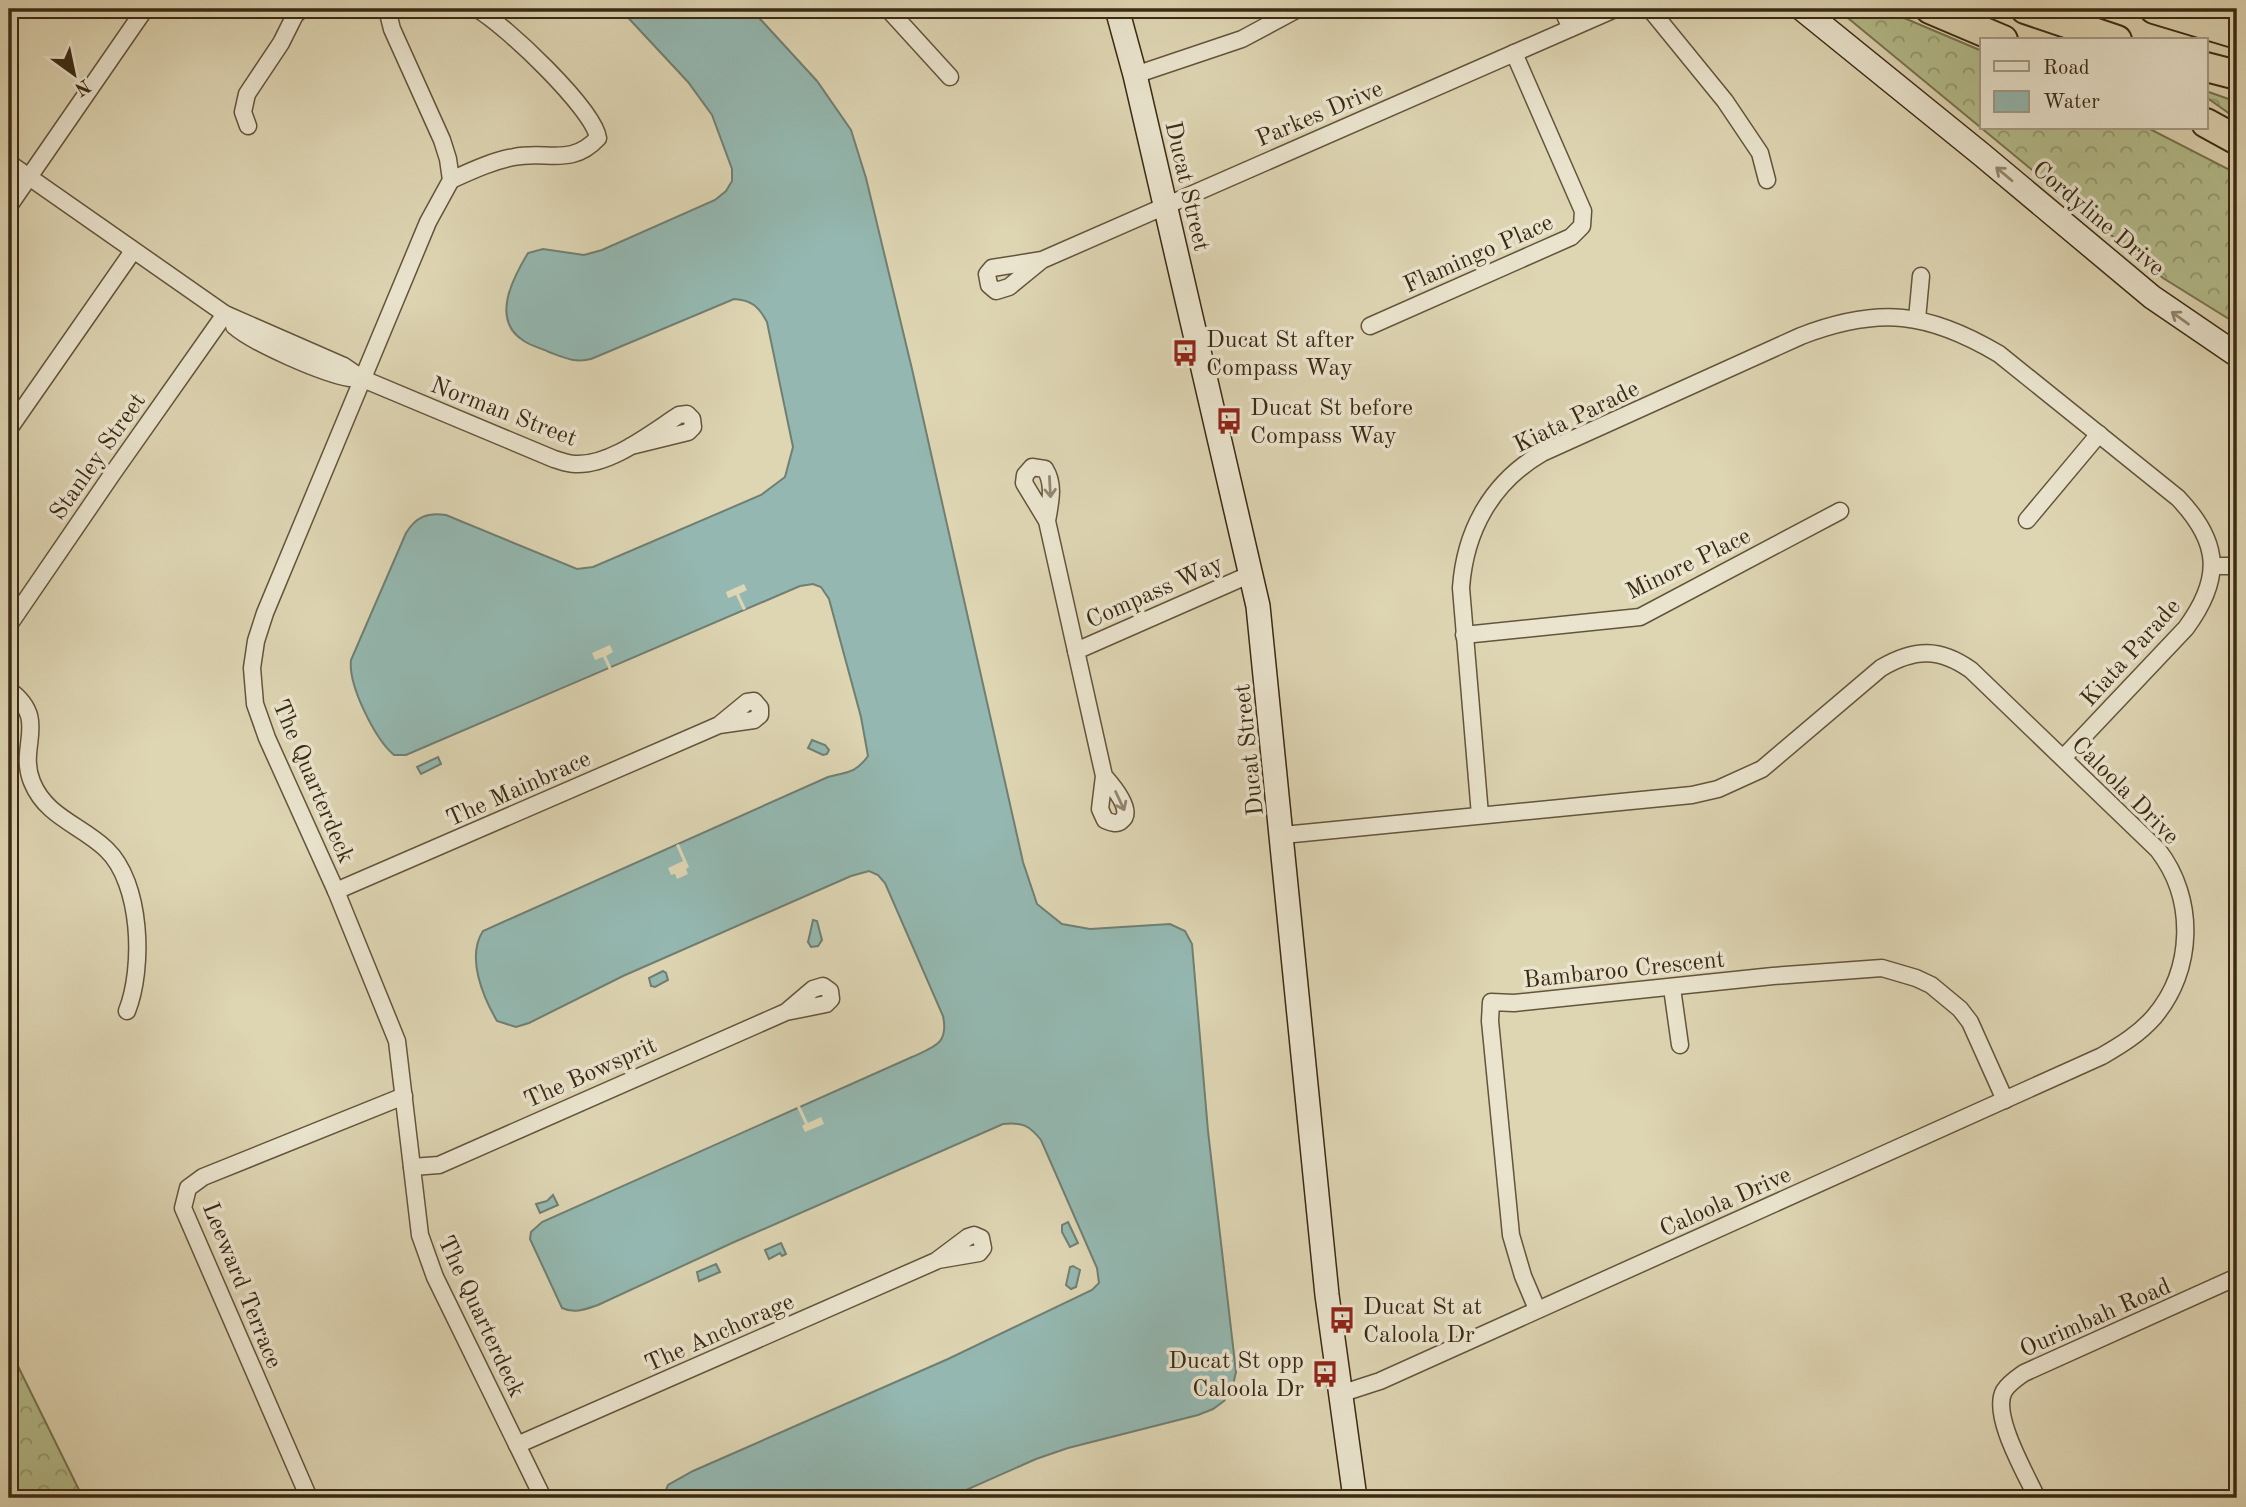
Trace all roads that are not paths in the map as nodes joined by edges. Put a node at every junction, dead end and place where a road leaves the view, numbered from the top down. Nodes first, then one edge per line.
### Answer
1 (145, 9) edge
2 (285, 9) edge
3 (302, 9) edge
4 (387, 9) edge
5 (477, 9) edge
6 (888, 9) edge
7 (1116, 9) edge
8 (1298, 9) edge
9 (1562, 9) edge
10 (1615, 9) edge
11 (1650, 9) edge
12 (1802, 9) edge
13 (1930, 9) edge
14 (2025, 9) edge
15 (2154, 9) edge
16 (1571, 28) junction
17 (2237, 34) edge
18 (285, 36) junction
19 (1998, 38) edge
20 (2111, 38) edge
21 (1514, 53) junction
22 (2208, 68) edge
23 (1135, 75) junction
24 (2237, 75) edge
25 (950, 77) dead end
26 (2208, 124) edge
27 (248, 126) dead end
28 (2237, 140) edge
29 (9, 163) edge
30 (28, 178) junction
31 (451, 180) junction
32 (1767, 180) dead end
33 (1166, 204) junction
34 (9, 206) edge
35 (133, 251) junction
36 (1042, 260) dead end
37 (1921, 276) dead end
38 (225, 314) junction
39 (1917, 318) junction
40 (1370, 326) dead end
41 (2237, 355) edge
42 (363, 379) junction
43 (9, 429) edge
44 (2099, 435) junction
45 (631, 446) dead end
46 (1840, 511) dead end
47 (2027, 520) dead end
48 (1047, 521) dead end
49 (2212, 566) junction
50 (2237, 566) edge
51 (1251, 574) junction
52 (9, 625) edge
53 (1464, 635) junction
54 (1076, 651) junction
55 (9, 690) edge
56 (719, 725) dead end
57 (2063, 758) junction
58 (1104, 776) dead end
59 (1480, 815) junction
60 (1283, 835) junction
61 (336, 891) junction
62 (1672, 988) junction
63 (127, 1011) dead end
64 (786, 1012) dead end
65 (1680, 1045) dead end
66 (404, 1096) junction
67 (2005, 1100) junction
68 (412, 1167) junction
69 (938, 1260) dead end
70 (2237, 1277) edge
71 (1537, 1309) junction
72 (1340, 1394) junction
73 (517, 1446) junction
74 (309, 1498) edge
75 (543, 1498) edge
76 (1354, 1498) edge
77 (2037, 1498) edge

1 - 30 street
2 - 18 street
3 - 18 street
4 - 31 street
5 - 31 street
6 - 25 street
7 - 23 street, Ducat Street
8 - 23 street
9 - 16 street
10 - 16 street, Parkes Drive
11 - 32 street
41 -> 12 street, Cordyline Drive
13 - 19 highway
14 - 20 highway
15 - 17 highway
16 - 21 street, Parkes Drive
18 - 27 street
21 - 33 street, Parkes Drive
21 - 40 street, Flamingo Place
22 - 24 highway
23 - 33 street, Ducat Street
26 - 28 highway
29 - 30 street, Norman Street
30 - 34 street
30 - 35 street, Norman Street
31 - 42 street, The Quarterdeck
33 - 36 street, Parkes Drive
33 - 51 street, Ducat Street
35 - 38 street, Norman Street
35 - 43 street
37 - 39 street
38 - 42 street, Norman Street
38 - 52 street, Stanley Street
39 - 44 street, Kiata Parade
39 - 53 street, Kiata Parade
42 - 45 street, Norman Street
42 - 61 street, The Quarterdeck
44 - 47 street
44 - 49 street, Kiata Parade
46 - 53 street, Minore Place
48 - 54 street, Compass Way
49 - 50 street
49 - 57 street, Kiata Parade
51 - 54 street, Compass Way
51 - 60 street, Ducat Street
53 - 59 street, Kiata Parade
54 - 58 street, Compass Way
55 - 63 street
56 - 61 street, The Mainbrace
57 - 59 street, Caloola Drive
57 - 67 street, Caloola Drive
59 - 60 street, Caloola Drive
60 - 72 street, Ducat Street
61 - 66 street, The Quarterdeck
62 - 65 street
62 - 67 street, Bambaroo Crescent
62 - 71 street, Bambaroo Crescent
64 - 68 street, The Bowsprit
66 - 68 street, The Quarterdeck
66 - 74 street, Leeward Terrace
67 - 71 street, Caloola Drive
68 - 73 street, The Quarterdeck
69 - 73 street, The Anchorage
70 - 77 street, Ourimbah Road
71 - 72 street, Caloola Drive
72 - 76 street, Ducat Street
73 - 75 street, The Quarterdeck

